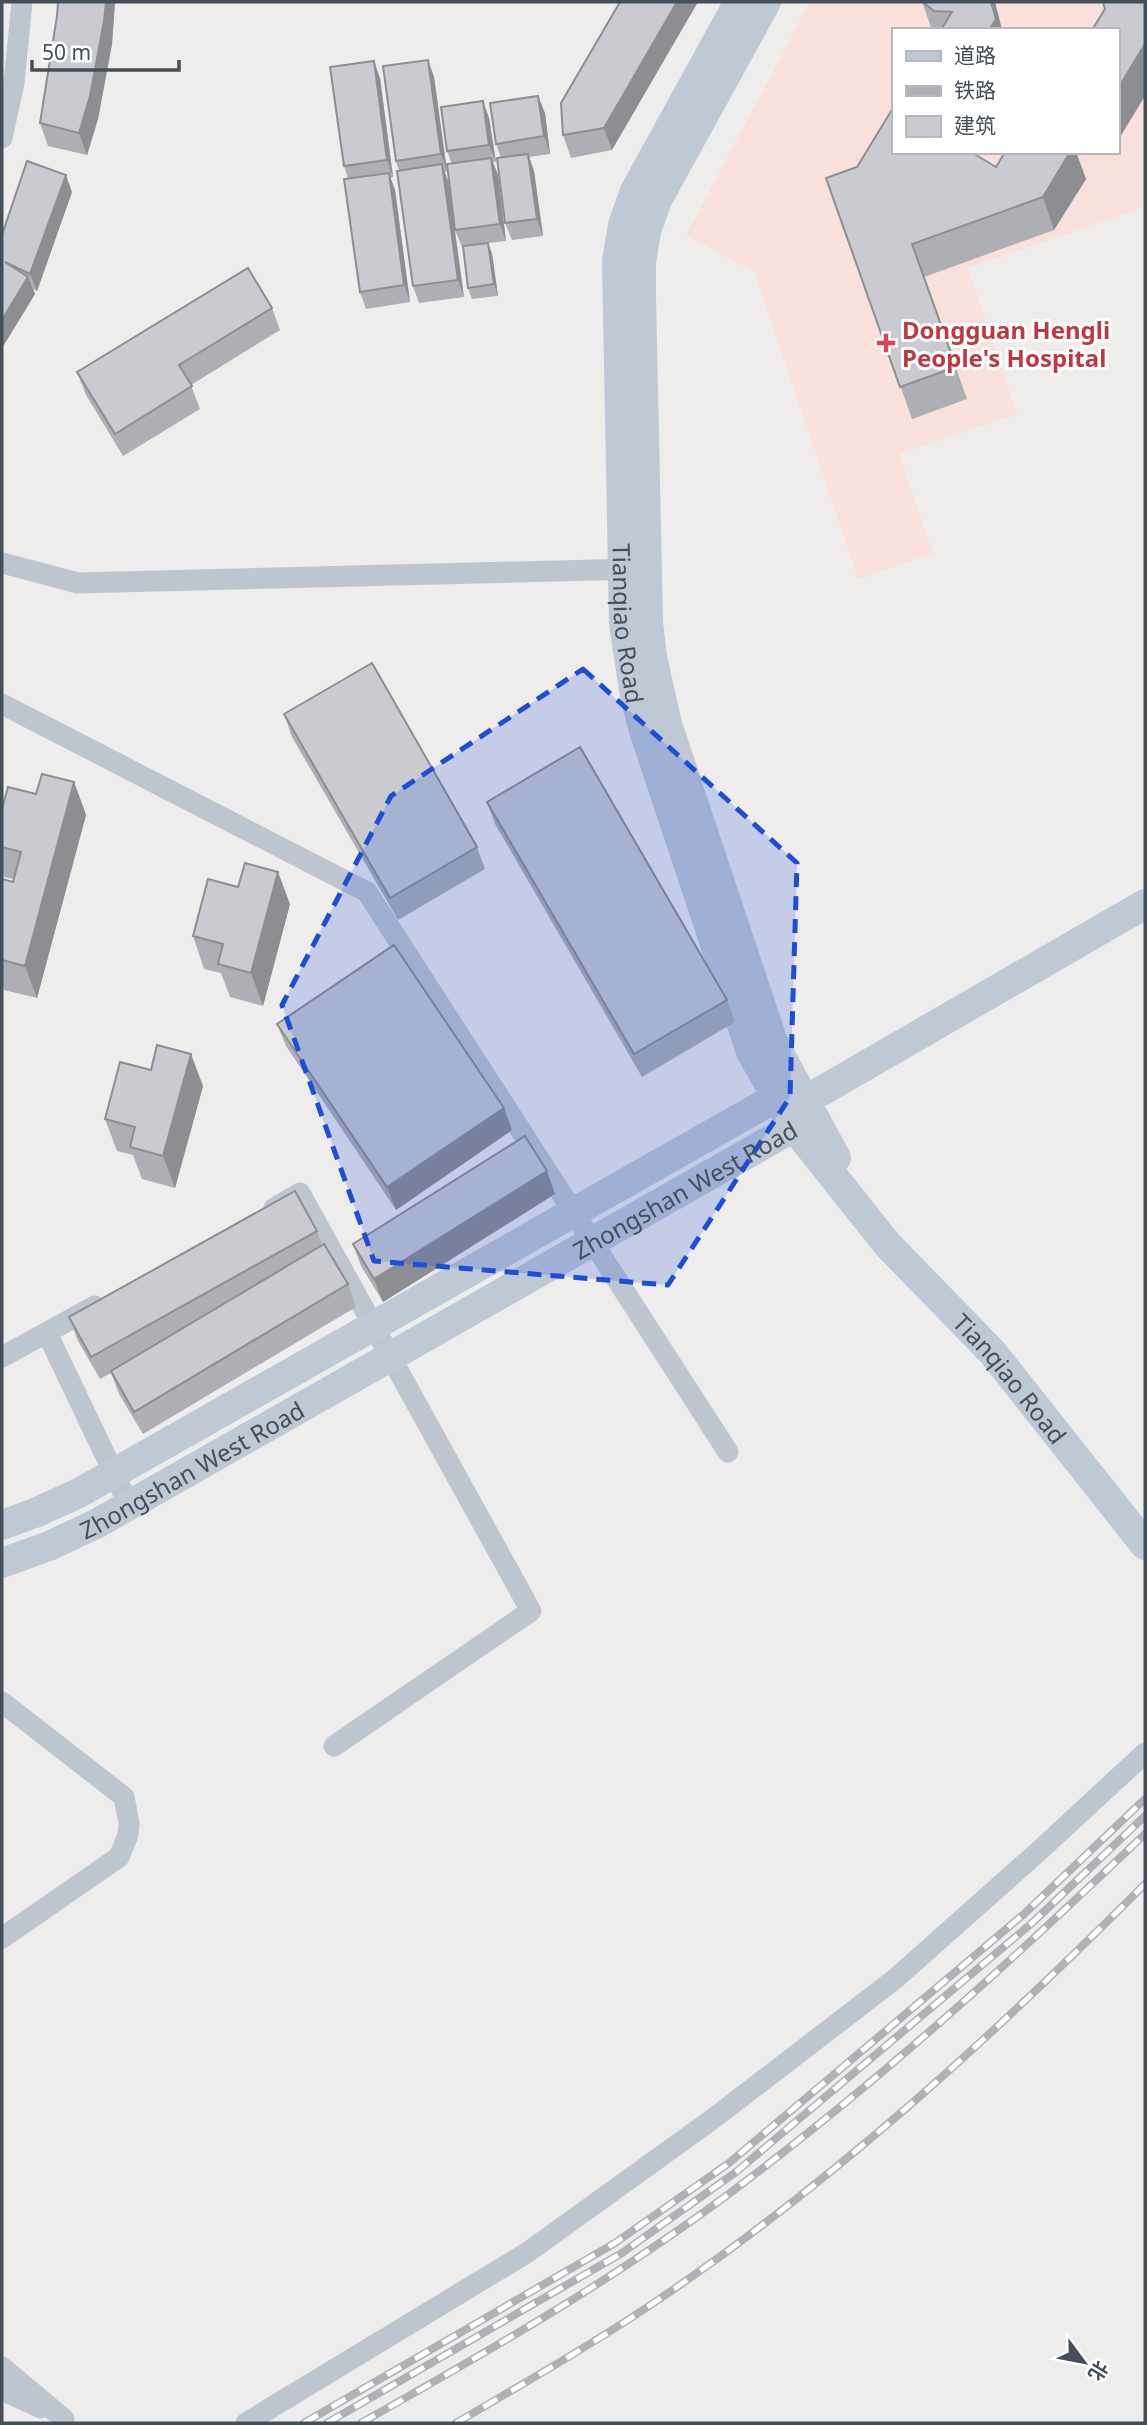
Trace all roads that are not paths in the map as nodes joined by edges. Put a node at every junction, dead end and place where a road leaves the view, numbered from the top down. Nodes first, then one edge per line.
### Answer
1 (22, 2) edge
2 (739, 2) edge
3 (766, 2) edge
4 (2, 138) edge
5 (2, 564) edge
6 (634, 569) junction
7 (2, 704) edge
8 (1145, 904) edge
9 (777, 1097) junction
10 (806, 1100) junction
11 (794, 1127) junction
12 (573, 1212) junction
13 (866, 1217) junction
14 (252, 1220) edge
15 (593, 1242) junction
16 (107, 1300) edge
17 (373, 1326) junction
18 (47, 1333) junction
19 (2, 1357) edge
20 (391, 1357) junction
21 (728, 1452) dead end
22 (114, 1473) junction
23 (130, 1505) junction
24 (2, 1525) edge
25 (1145, 1545) edge
26 (2, 1563) edge
27 (2, 1702) edge
28 (334, 1746) dead end
29 (1145, 1753) edge
30 (2, 1938) edge
31 (2, 2367) edge
32 (2, 2390) edge
33 (67, 2421) edge
34 (246, 2423) edge

1 - 4 street
2 - 6 main road, Tianqiao Road
3 - 6 main road, Tianqiao Road
5 - 6 street
6 - 9 main road, Tianqiao Road
6 - 10 main road, Tianqiao Road
7 - 12 street
8 - 10 main road
9 - 10 main road, Zhongshan West Road
9 - 11 main road, Tianqiao Road
9 - 12 main road, Zhongshan West Road
10 - 11 main road, Zhongshan West Road
10 - 13 main road, Tianqiao Road
11 - 13 main road, Tianqiao Road
11 - 15 main road, Zhongshan West Road
12 - 15 street
12 - 17 main road, Zhongshan West Road
13 - 25 main road, Tianqiao Road
14 - 17 street
15 - 20 main road, Zhongshan West Road
15 - 21 street
16 - 18 street
17 - 20 street
17 - 22 main road, Zhongshan West Road
18 - 19 street
18 - 22 street
20 - 23 main road, Zhongshan West Road
20 - 28 street
22 - 23 street
22 - 24 main road, Zhongshan West Road
23 - 26 main road, Zhongshan West Road
27 - 30 street
29 - 34 street
31 - 33 street
32 - 33 street

